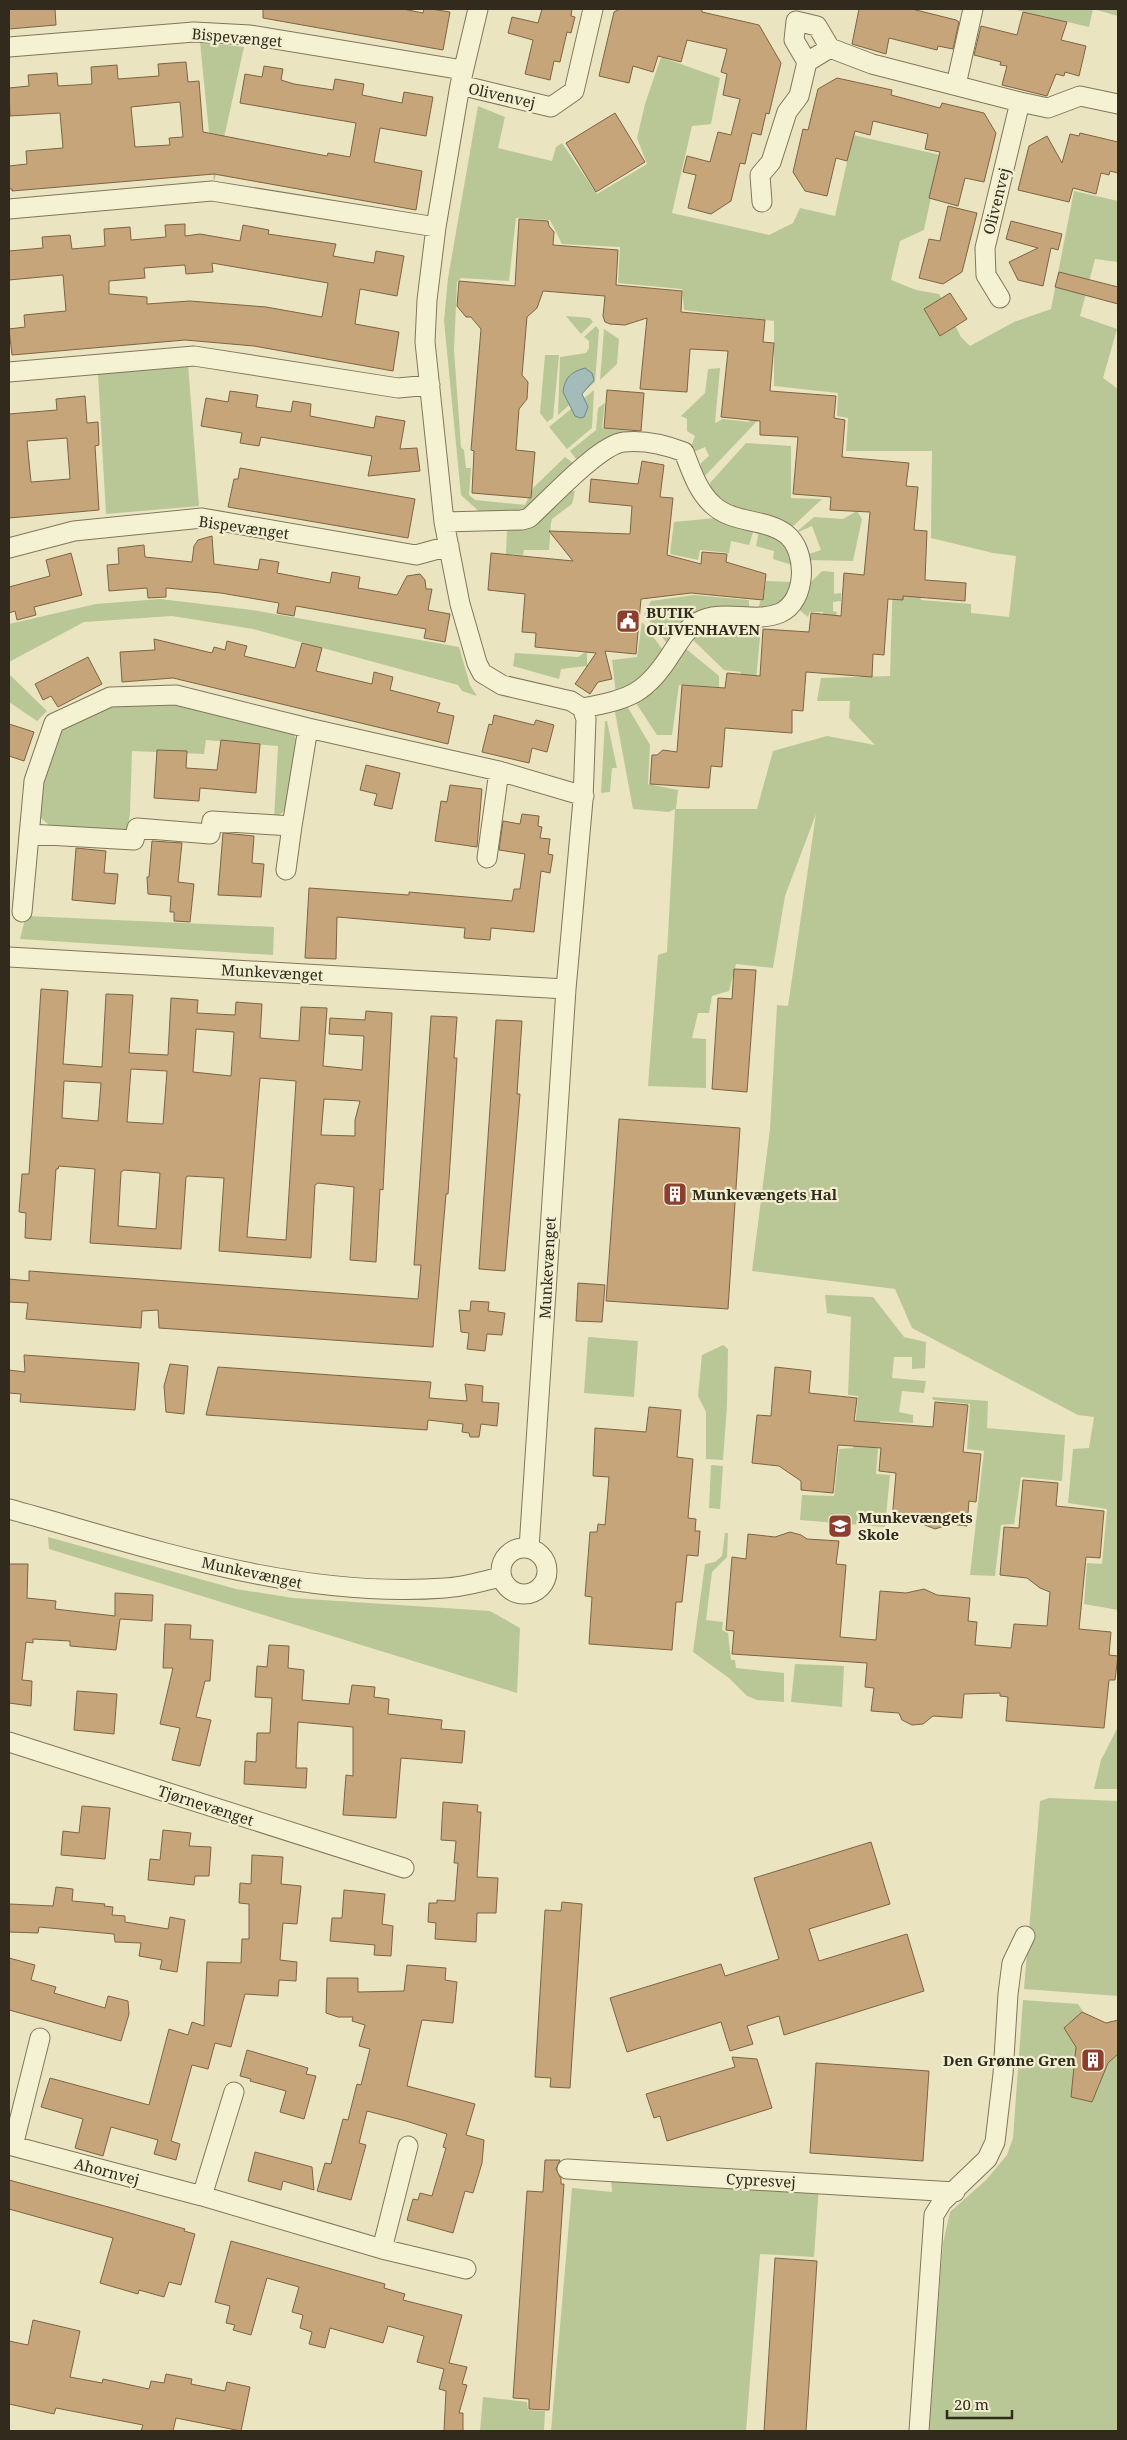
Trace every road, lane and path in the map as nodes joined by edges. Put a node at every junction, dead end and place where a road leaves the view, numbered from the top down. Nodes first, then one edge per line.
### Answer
1 (478, 9) edge
2 (593, 9) edge
3 (973, 9) edge
4 (792, 15) edge
5 (9, 46) edge
6 (830, 48) junction
7 (807, 62) junction
8 (462, 77) junction
9 (956, 85) junction
10 (1020, 102) junction
11 (1118, 104) edge
12 (762, 202) dead end
13 (9, 209) edge
14 (436, 227) junction
15 (1000, 298) dead end
16 (9, 372) edge
17 (430, 385) junction
18 (444, 522) junction
19 (449, 546) junction
20 (9, 548) edge
21 (582, 708) junction
22 (308, 728) junction
23 (498, 771) junction
24 (584, 796) junction
25 (292, 826) junction
26 (29, 834) junction
27 (487, 858) dead end
28 (286, 870) dead end
29 (22, 912) dead end
30 (9, 957) edge
31 (566, 988) junction
32 (9, 1509) edge
33 (529, 1548) junction
34 (501, 1577) junction
35 (9, 1742) edge
36 (404, 1868) dead end
37 (1025, 1936) dead end
38 (40, 2038) dead end
39 (234, 2092) dead end
40 (11, 2145) edge
41 (408, 2146) dead end
42 (567, 2169) dead end
43 (955, 2192) junction
44 (202, 2196) junction
45 (382, 2249) junction
46 (466, 2269) dead end
47 (919, 2431) edge

1 - 8 street
2 - 8 street, Olivenvej
3 - 9 street
4 - 6 street
4 - 7 street
5 - 8 street, Bispevænget
6 - 7 street
6 - 9 street
7 - 12 street
8 - 14 street
9 - 10 street
10 - 11 street
10 - 15 street, Olivenvej
13 - 14 street
14 - 17 street
16 - 17 street
17 - 18 street
18 - 19 street
18 - 21 street
19 - 20 street, Bispevænget
19 - 21 street
21 - 24 street, Munkevænget
22 - 23 street
22 - 25 street
22 - 26 street
23 - 24 street
23 - 27 street
24 - 31 street, Munkevænget
25 - 26 street
25 - 28 street
26 - 29 street
30 - 31 street, Munkevænget
31 - 33 street, Munkevænget
32 - 34 street, Munkevænget
33 - 34 street
33 - 34 street
35 - 36 street, Tjørnevænget
37 - 43 street
38 - 40 street, Ahornvej
39 - 44 street
40 - 44 street, Ahornvej
41 - 45 street
42 - 43 street, Cypresvej
43 - 47 street
44 - 45 street, Ahornvej
45 - 46 street, Ahornvej

